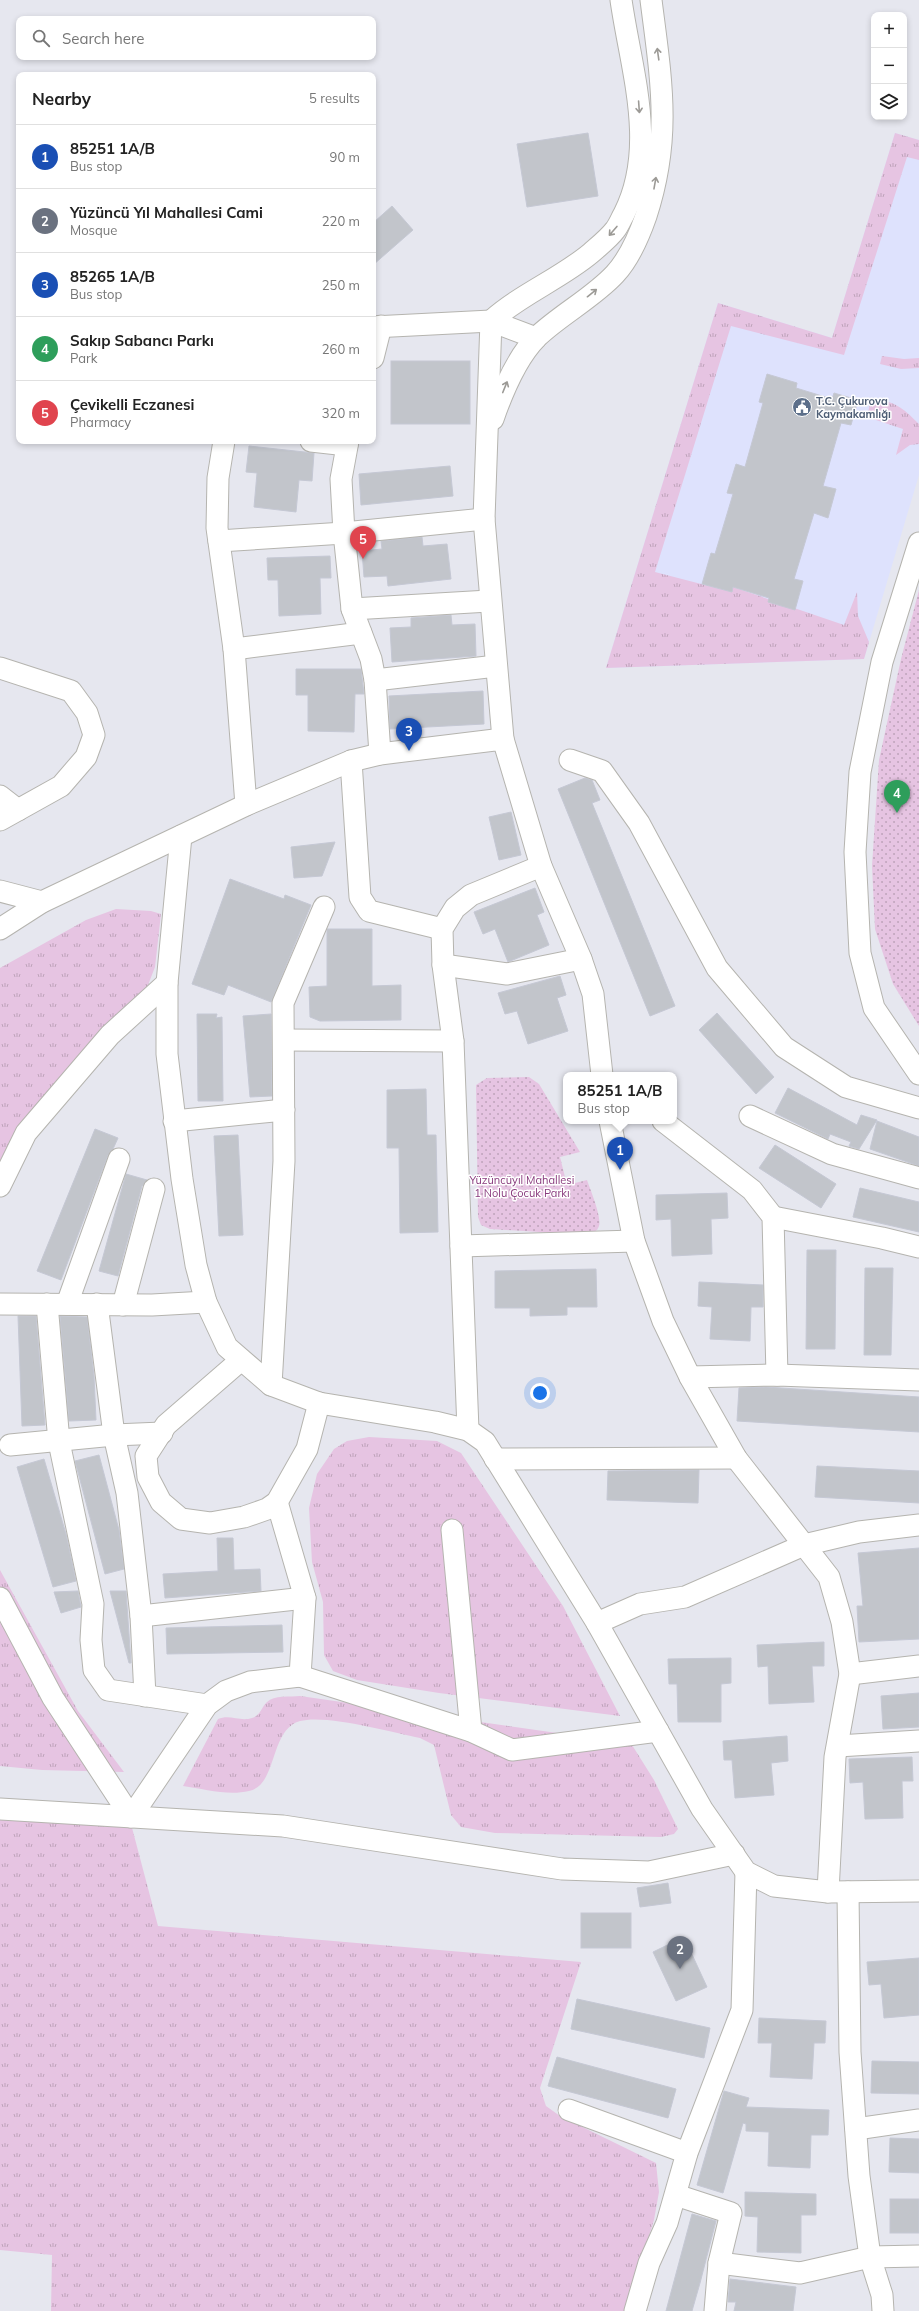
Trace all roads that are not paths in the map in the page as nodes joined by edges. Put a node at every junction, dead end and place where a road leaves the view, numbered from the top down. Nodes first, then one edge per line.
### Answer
1 (621, 0) edge
2 (651, 0) edge
3 (491, 321) junction
4 (377, 327) edge
5 (536, 338) junction
6 (487, 437) junction
7 (224, 444) edge
8 (348, 444) edge
9 (484, 519) junction
10 (344, 533) junction
11 (219, 541) junction
12 (919, 543) edge
13 (489, 601) junction
14 (352, 609) junction
15 (361, 633) junction
16 (234, 649) junction
17 (496, 666) junction
18 (0, 668) edge
19 (375, 680) junction
20 (503, 739) junction
21 (380, 754) junction
22 (570, 760) dead end
23 (351, 761) junction
24 (0, 796) edge
25 (246, 806) junction
26 (18, 810) junction
27 (0, 820) edge
28 (181, 836) junction
29 (541, 866) junction
30 (0, 891) edge
31 (42, 902) junction
32 (324, 907) dead end
33 (0, 929) edge
34 (442, 929) junction
35 (581, 958) junction
36 (443, 965) junction
37 (167, 983) junction
38 (284, 1040) junction
39 (453, 1041) junction
40 (602, 1072) edge
41 (919, 1074) edge
42 (919, 1108) edge
43 (284, 1110) junction
44 (750, 1116) dead end
45 (174, 1121) junction
46 (611, 1124) edge
47 (667, 1124) edge
48 (119, 1159) dead end
49 (919, 1178) edge
50 (0, 1186) edge
51 (154, 1189) dead end
52 (774, 1217) junction
53 (634, 1241) junction
54 (461, 1246) junction
55 (919, 1247) edge
56 (206, 1302) junction
57 (0, 1304) edge
58 (57, 1304) junction
59 (97, 1304) junction
60 (123, 1305) junction
61 (242, 1360) junction
62 (778, 1375) junction
63 (690, 1377) junction
64 (919, 1380) edge
65 (271, 1385) junction
66 (319, 1403) junction
67 (468, 1430) junction
68 (162, 1433) junction
69 (114, 1435) junction
70 (59, 1442) junction
71 (10, 1445) dead end
72 (736, 1458) junction
73 (495, 1459) junction
74 (277, 1502) junction
75 (919, 1525) edge
76 (452, 1530) dead end
77 (804, 1545) junction
78 (0, 1598) edge
79 (305, 1598) junction
80 (141, 1616) junction
81 (597, 1622) junction
82 (919, 1666) edge
83 (850, 1674) junction
84 (300, 1676) junction
85 (144, 1696) junction
86 (207, 1705) junction
87 (471, 1731) junction
88 (658, 1731) junction
89 (919, 1741) edge
90 (838, 1746) junction
91 (0, 1809) edge
92 (131, 1817) junction
93 (734, 1854) junction
94 (746, 1872) junction
95 (919, 1891) edge
96 (838, 1892) junction
97 (569, 2110) dead end
98 (919, 2120) edge
99 (856, 2129) junction
100 (687, 2153) junction
101 (676, 2195) junction
102 (919, 2256) edge
103 (870, 2257) junction
104 (720, 2263) junction
105 (636, 2311) edge
106 (715, 2311) edge
107 (883, 2311) edge

1 -> 3 street
5 -> 2 street
3 - 4 street
3 - 5 street
3 - 6 street
6 -> 5 street
6 - 9 street
7 - 11 street
8 - 10 street
9 - 10 street
9 - 13 street
10 - 11 street
10 - 14 street
11 - 16 street
12 - 41 street
13 - 14 street
13 - 17 street
14 - 15 street
15 - 16 street
15 - 19 street
16 - 25 street
17 - 19 street
17 - 20 street
18 - 26 street
19 - 21 street
20 - 21 street
20 - 29 street
21 - 23 street
22 - 42 street
23 - 25 street
23 - 34 street
24 - 26 street
25 - 28 street
26 - 27 street
28 - 31 street
28 - 37 street
29 - 34 street
29 - 35 street
30 - 31 street
31 - 33 street
32 - 38 street
34 - 36 street
35 - 36 street
35 - 40 street
36 - 39 street
37 - 45 street
37 - 50 street
38 - 39 street
38 - 43 street
39 - 54 street
43 - 45 street
43 - 65 street
44 - 49 street
45 - 56 street
46 - 53 street
47 - 52 street
48 - 58 street
51 - 60 street
52 - 55 street
52 - 62 street
53 - 54 street
53 - 63 street
54 - 67 street
56 - 60 street
56 - 61 street
57 - 58 street
58 - 59 street
58 - 70 street
59 - 60 street
59 - 69 street
61 - 65 street
61 - 68 street
62 - 63 street
62 - 64 street
63 - 72 street
65 - 66 street
66 - 67 street
66 - 74 street
67 - 73 street
68 - 69 street
68 - 74 street
69 - 70 street
69 - 80 street
70 - 71 street
70 - 85 street
72 - 73 street
72 - 77 street
73 - 81 street
74 - 79 street
75 - 77 street
76 - 87 street
77 - 81 street
77 - 83 street
78 - 92 street
79 - 80 street
79 - 84 street
80 - 85 street
81 - 88 street
82 - 83 street
83 - 90 street
84 - 86 street
84 - 87 street
85 - 86 street
86 - 92 street
87 - 88 street
88 - 93 street
89 - 90 street
90 - 96 street
91 - 92 street
92 - 93 street
93 - 94 street
94 - 96 street
94 - 100 street
95 - 96 street
96 - 99 street
97 - 100 street
98 - 99 street
99 - 103 street
100 - 101 street
101 - 104 street
101 - 105 street
102 - 103 street
103 - 104 street
103 - 107 street
104 - 106 street

